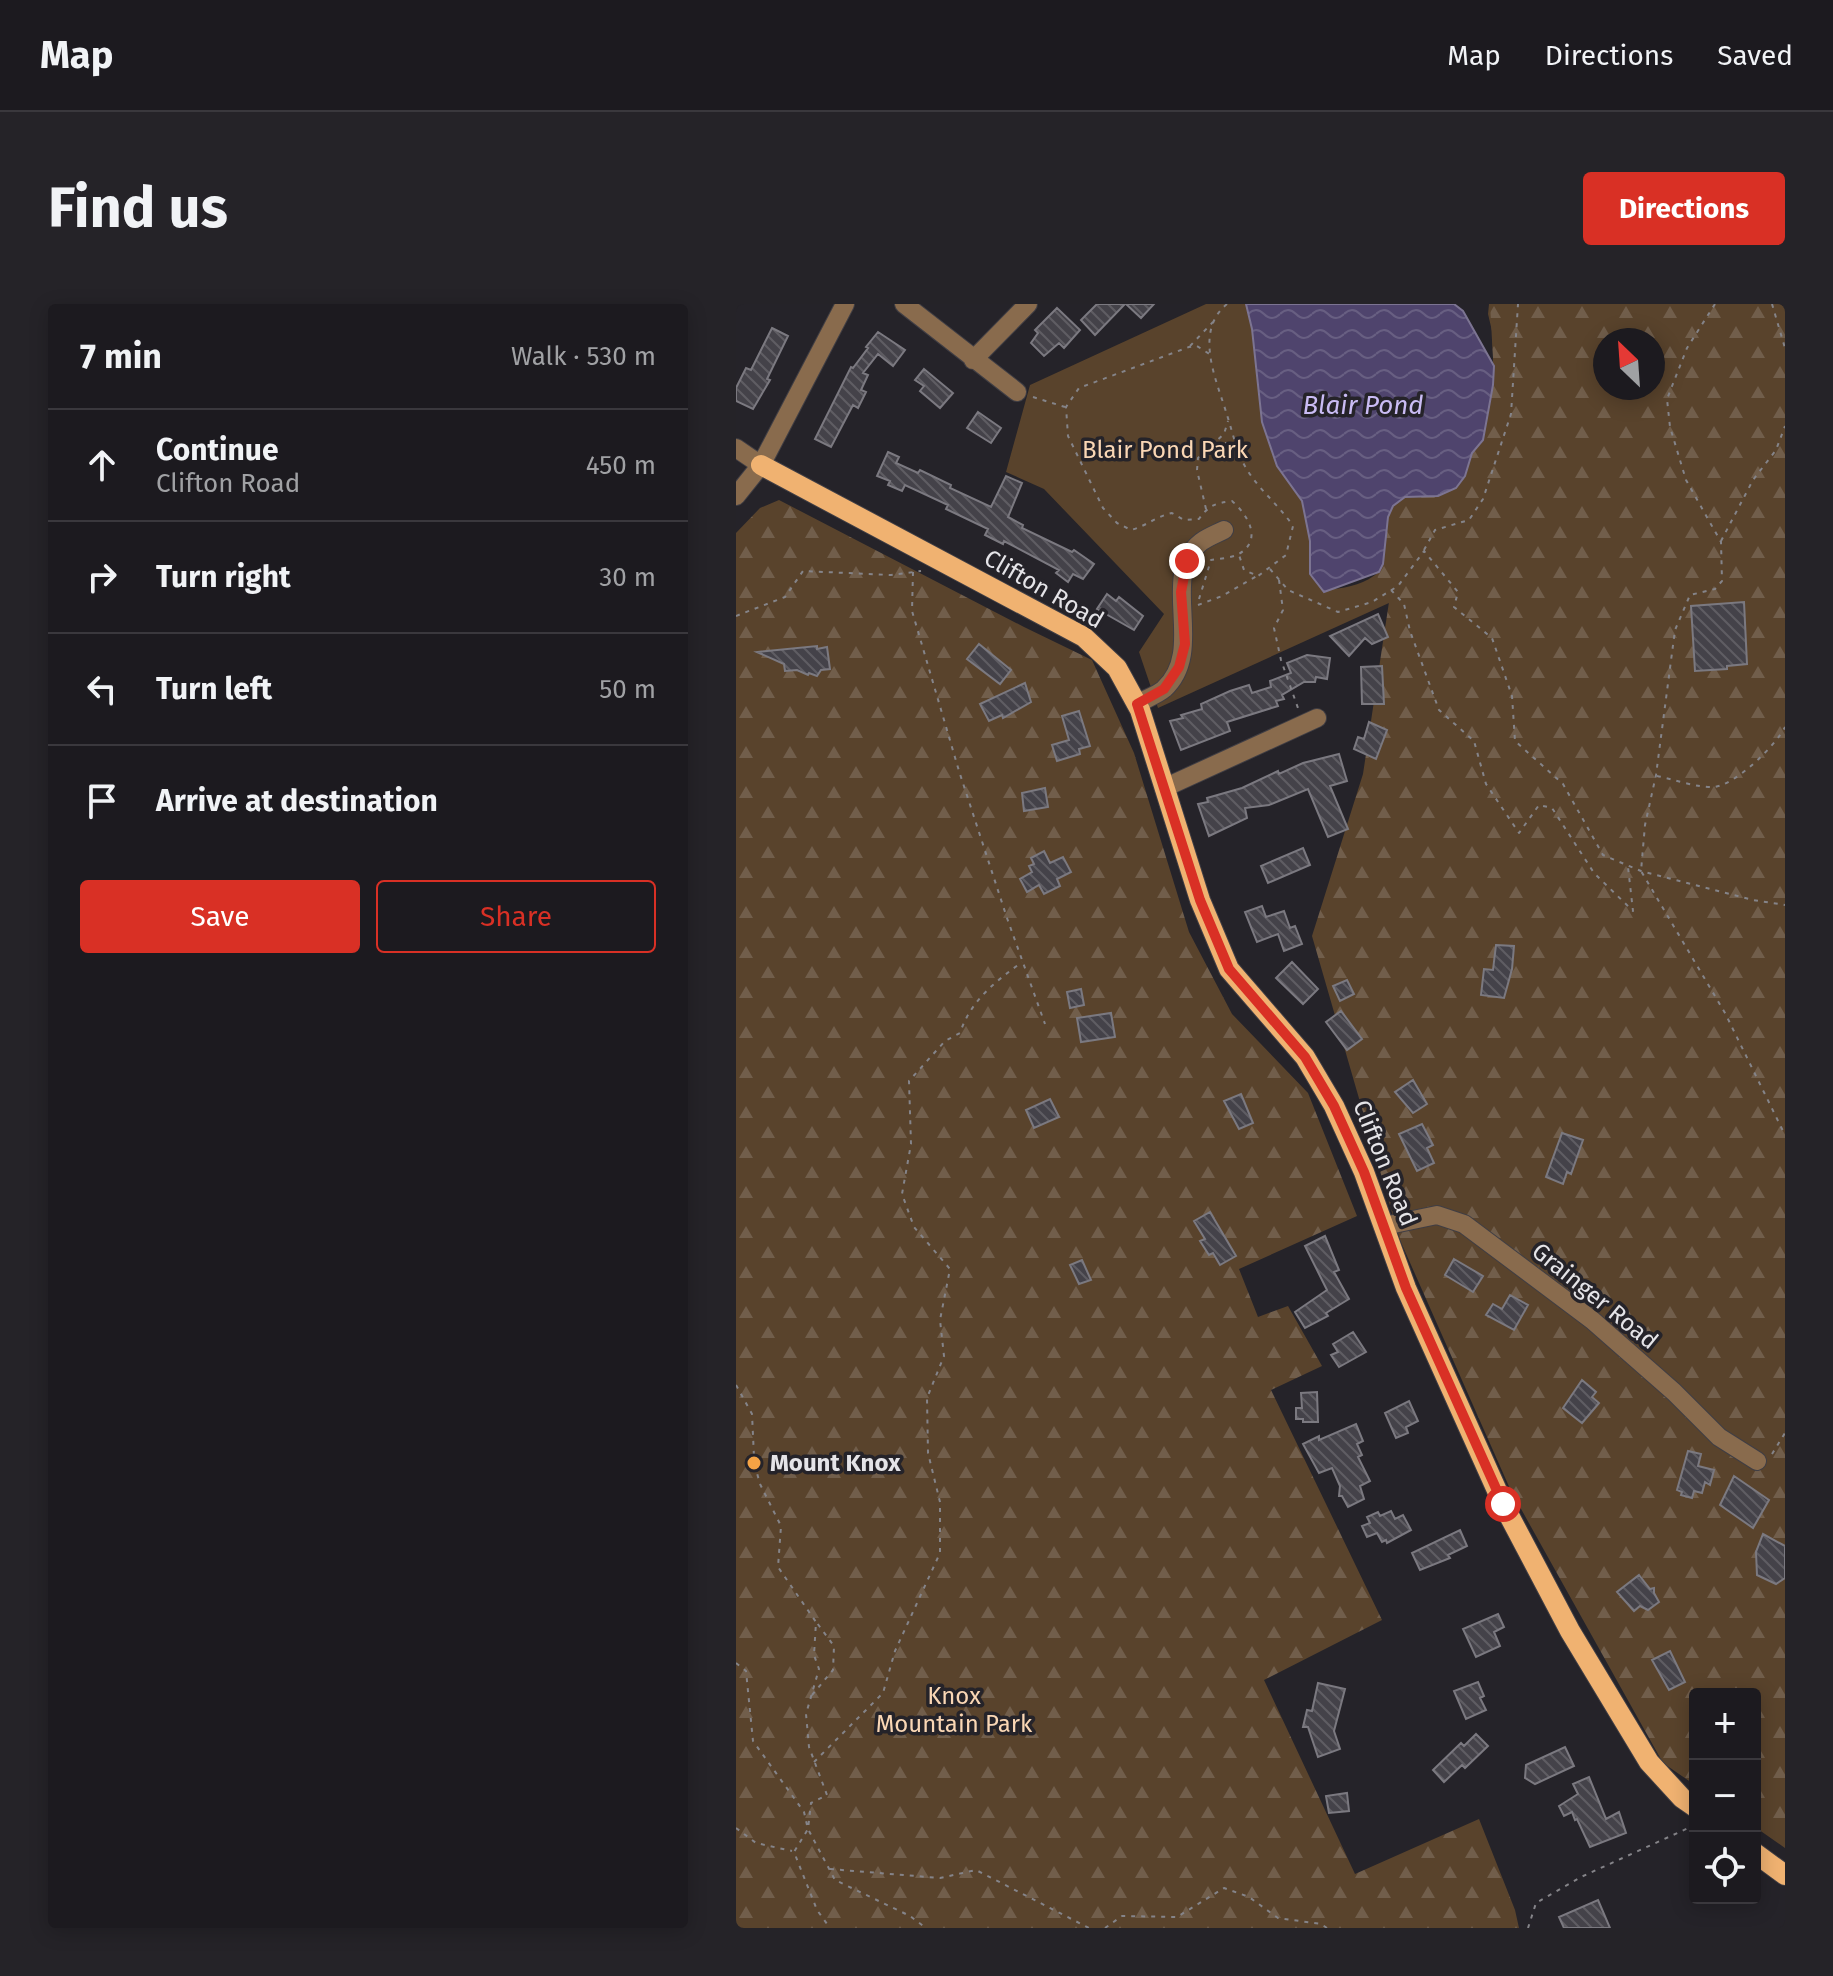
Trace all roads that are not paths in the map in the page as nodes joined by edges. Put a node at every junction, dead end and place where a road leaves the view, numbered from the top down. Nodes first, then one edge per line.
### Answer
1 (845, 304) edge
2 (904, 304) edge
3 (1028, 304) edge
4 (973, 360) junction
5 (1017, 392) road end
6 (736, 448) edge
7 (761, 465) junction
8 (736, 496) edge
9 (1224, 530) dead end
10 (1137, 704) junction
11 (1310, 721) road end
12 (1164, 788) junction
13 (1384, 1226) junction
14 (1757, 1461) road end
15 (1689, 1803) edge
16 (1761, 1857) edge
17 (1785, 1875) edge

1 - 7 street
2 - 4 street
3 - 4 street
4 - 5 street
6 - 7 street, Clifton Road
7 - 8 street
7 - 10 main road, Clifton Road
9 - 10 street
10 - 12 main road, Clifton Road
11 - 12 street
12 - 13 main road, Clifton Road
13 - 14 street, Grainger Road
13 - 15 main road, Clifton Road
16 - 17 main road

